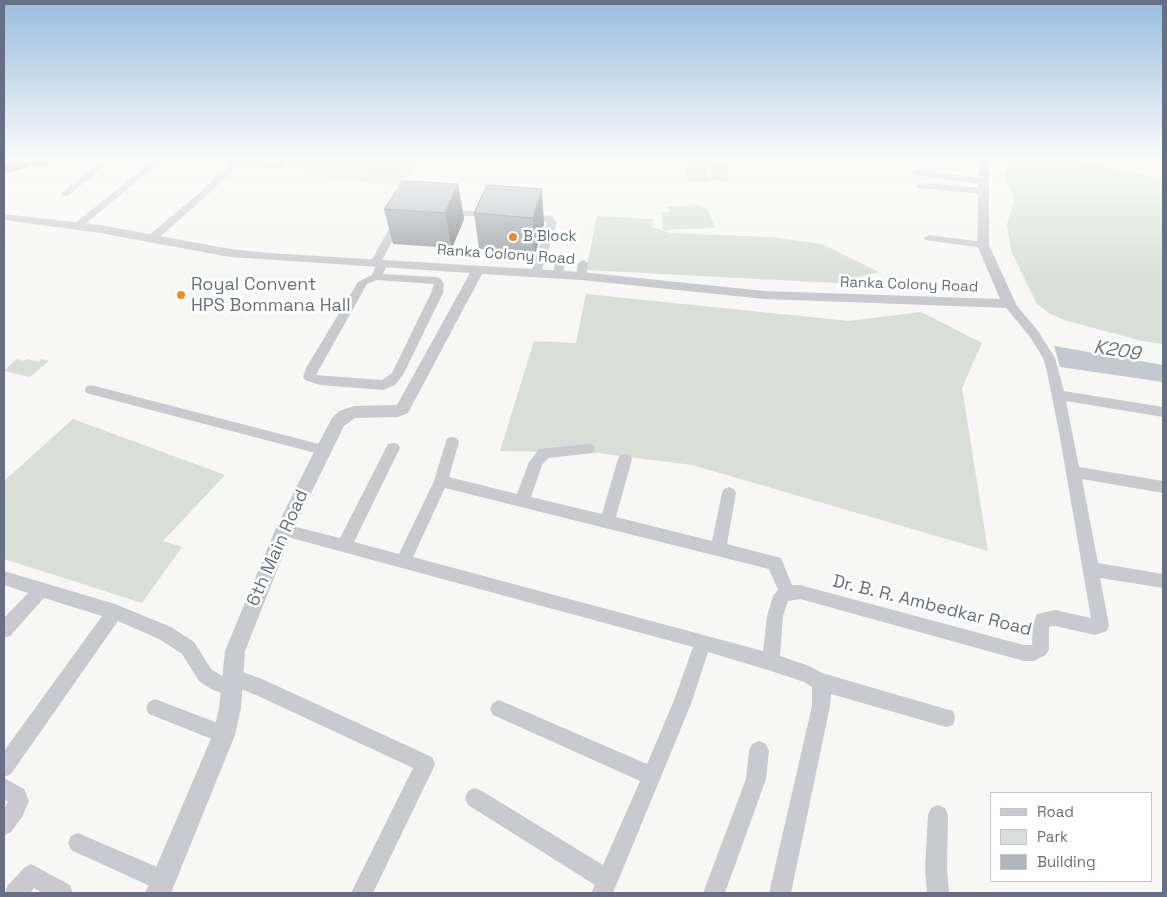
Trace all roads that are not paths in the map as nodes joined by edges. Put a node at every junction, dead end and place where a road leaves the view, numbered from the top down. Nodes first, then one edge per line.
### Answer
1 (107, 202) edge
2 (194, 202) edge
3 (982, 202) edge
4 (431, 211) edge
5 (405, 213) edge
6 (4, 217) edge
7 (77, 226) junction
8 (929, 238) dead end
9 (151, 239) junction
10 (983, 245) junction
11 (379, 263) junction
12 (442, 267) junction
13 (478, 269) junction
14 (536, 273) junction
15 (376, 277) junction
16 (436, 280) junction
17 (1009, 304) junction
18 (397, 375) junction
19 (420, 378) junction
20 (91, 390) dead end
21 (1058, 395) junction
22 (1163, 412) edge
23 (452, 442) dead end
24 (393, 448) dead end
25 (588, 449) dead end
26 (323, 450) junction
27 (625, 459) dead end
28 (1074, 472) junction
29 (441, 481) junction
30 (1163, 487) edge
31 (729, 493) dead end
32 (522, 501) junction
33 (607, 522) junction
34 (284, 530) junction
35 (344, 546) junction
36 (718, 549) junction
37 (403, 561) junction
38 (1092, 569) junction
39 (4, 578) edge
40 (1163, 581) edge
41 (41, 590) junction
42 (787, 593) junction
43 (115, 612) junction
44 (4, 630) edge
45 (704, 642) junction
46 (771, 662) junction
47 (818, 681) junction
48 (232, 682) junction
49 (155, 708) dead end
50 (499, 709) dead end
51 (946, 718) dead end
52 (224, 735) junction
53 (759, 751) dead end
54 (4, 767) edge
55 (652, 776) junction
56 (4, 788) edge
57 (475, 798) dead end
58 (938, 815) dead end
59 (4, 825) edge
60 (78, 843) dead end
61 (161, 887) edge
62 (604, 887) edge
63 (16, 893) edge
64 (62, 893) edge
65 (362, 893) edge
66 (714, 893) edge
67 (780, 893) edge
68 (938, 893) edge

1 - 7 street
2 - 9 street
3 - 10 street, Dr. B. R. Ambedkar Road
4 - 14 street
5 - 11 street
6 - 7 street, Ranka Colony Road
7 - 9 street, Ranka Colony Road
8 - 10 street
9 - 11 street, Ranka Colony Road
10 - 17 street, Dr. B. R. Ambedkar Road
11 - 12 street, Ranka Colony Road
11 - 15 street
12 - 13 street, Ranka Colony Road
12 - 16 street
13 - 14 street, Ranka Colony Road
13 - 19 street, 6th Main Road
14 - 17 street, Ranka Colony Road
15 - 16 street
15 - 18 street
16 - 18 street
17 - 21 street, Dr. B. R. Ambedkar Road
18 - 19 street
19 - 26 street, 6th Main Road
20 - 26 street
21 - 22 street
21 - 28 street, Dr. B. R. Ambedkar Road
23 - 29 street
24 - 35 street
25 - 32 street
26 - 34 street, 6th Main Road
27 - 33 street
28 - 30 street
28 - 38 street, Dr. B. R. Ambedkar Road
29 - 32 street
29 - 37 street
31 - 36 street
32 - 33 street
33 - 36 street
34 - 35 street
34 - 48 street, 6th Main Road
35 - 37 street
36 - 42 street
37 - 45 street
38 - 40 street
38 - 42 street, Dr. B. R. Ambedkar Road
39 - 41 street
41 - 43 street
41 - 44 street
42 - 46 street
43 - 48 street
43 - 54 street
45 - 46 street
45 - 55 street
46 - 47 street
47 - 51 street
47 - 67 street
48 - 52 street, 6th Main Road
48 - 65 street
49 - 52 street
50 - 55 street
52 - 61 street, 6th Main Road
53 - 66 street
55 - 62 street
56 - 59 street
57 - 62 street
58 - 68 street
60 - 61 street
63 - 64 street

